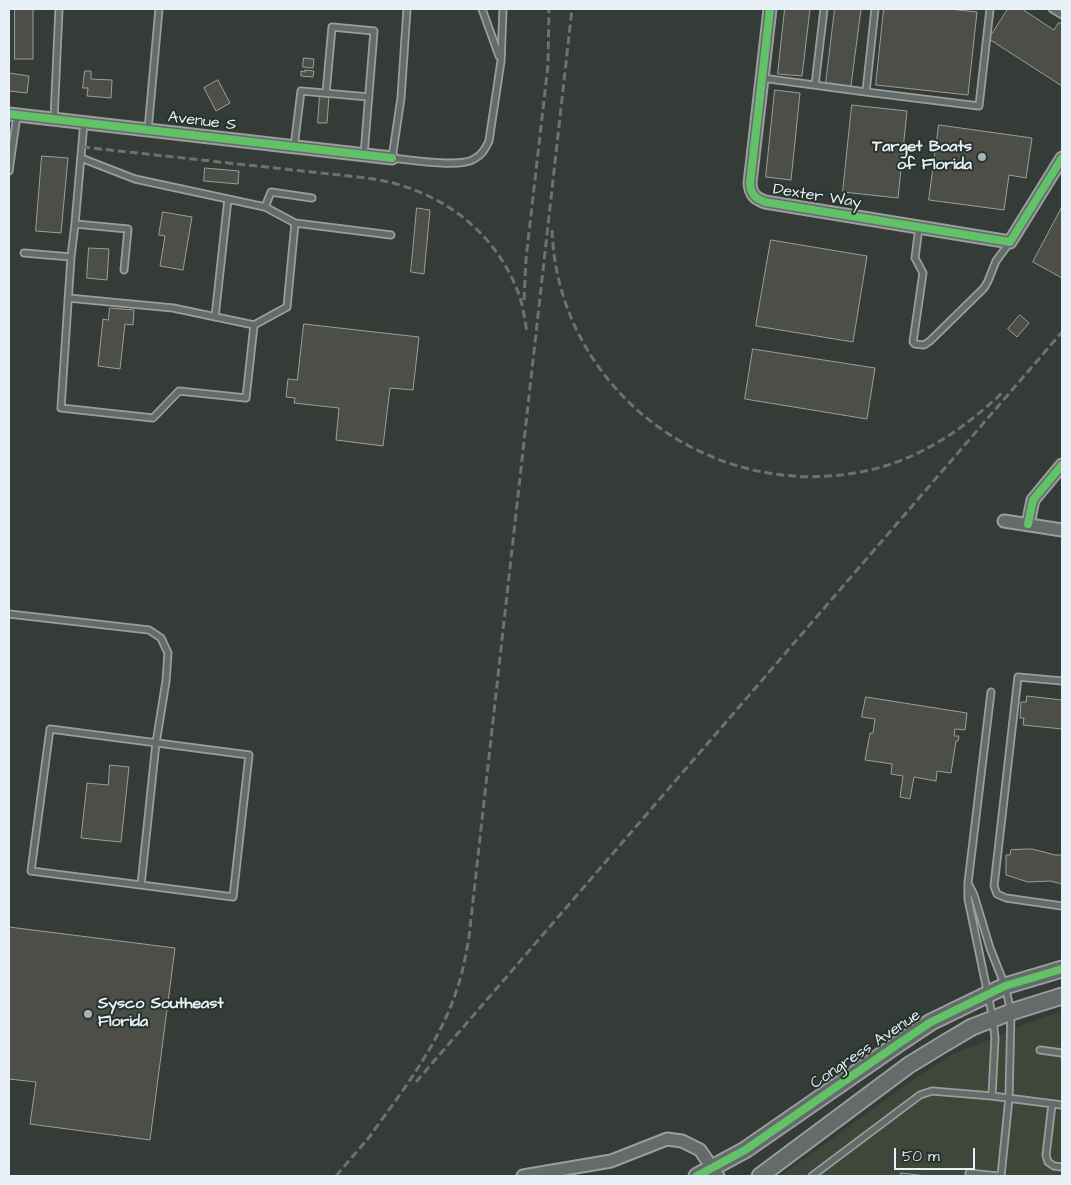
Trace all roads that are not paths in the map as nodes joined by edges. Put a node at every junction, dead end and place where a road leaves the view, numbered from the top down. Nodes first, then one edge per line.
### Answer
1 (59, 9) edge
2 (159, 9) edge
3 (407, 9) edge
4 (482, 9) edge
5 (503, 9) edge
6 (770, 9) edge
7 (824, 9) edge
8 (875, 9) edge
9 (990, 9) edge
10 (1052, 9) edge
11 (1062, 14) edge
12 (501, 61) junction
13 (762, 78) junction
14 (815, 85) junction
15 (866, 92) junction
16 (326, 93) junction
17 (369, 97) junction
18 (13, 114) edge
19 (54, 119) junction
20 (84, 122) junction
21 (148, 130) junction
22 (294, 147) junction
23 (364, 155) junction
24 (81, 158) junction
25 (392, 158) junction
26 (1062, 158) edge
27 (9, 171) edge
28 (312, 198) dead end
29 (228, 199) junction
30 (265, 207) junction
31 (295, 223) junction
32 (74, 224) junction
33 (919, 227) junction
34 (391, 235) dead end
35 (1010, 242) junction
36 (24, 254) dead end
37 (71, 257) junction
38 (124, 270) dead end
39 (68, 298) junction
40 (215, 317) junction
41 (254, 325) junction
42 (1062, 465) edge
43 (1004, 521) dead end
44 (1028, 524) junction
45 (1062, 530) edge
46 (9, 614) edge
47 (1062, 681) edge
48 (992, 692) dead end
49 (156, 743) junction
50 (968, 883) junction
51 (141, 885) junction
52 (1062, 906) edge
53 (1062, 969) edge
54 (1005, 986) junction
55 (987, 995) junction
56 (1062, 996) edge
57 (1011, 1012) junction
58 (993, 1019) junction
59 (1040, 1050) dead end
60 (1062, 1053) edge
61 (992, 1096) junction
62 (1009, 1098) junction
63 (1052, 1104) junction
64 (1062, 1105) edge
65 (1062, 1167) edge
66 (716, 1172) edge
67 (969, 1173) dead end
68 (523, 1176) edge
69 (697, 1176) edge
70 (760, 1176) edge
71 (812, 1176) edge
72 (999, 1176) edge

1 - 19 lane
2 - 21 lane
3 - 25 lane
4 - 12 lane
5 - 12 lane
6 - 13 street, Dexter Way
7 - 14 lane
8 - 15 lane
9 - 15 lane
10 - 11 lane
12 - 25 lane
13 - 14 lane
13 - 33 street, Dexter Way
14 - 15 lane
16 - 17 lane
16 - 17 lane
16 - 22 lane
17 - 23 lane
18 - 19 street, Avenue S
18 - 27 lane
19 - 20 street, Avenue S
20 - 21 street, Avenue S
20 - 24 lane
21 - 22 street, Avenue S
22 - 23 street, Avenue S
23 - 25 street, Avenue S
24 - 29 lane
24 - 32 lane
26 - 35 street
28 - 30 lane
29 - 30 lane
29 - 40 lane
30 - 31 lane
31 - 34 lane
31 - 41 lane
32 - 37 lane
32 - 38 lane
33 - 35 street, Dexter Way
33 - 35 lane
36 - 37 lane
37 - 39 lane
39 - 40 lane
39 - 41 lane
40 - 41 lane
42 - 44 street
43 - 44 street
44 - 45 street
46 - 49 lane
47 - 52 lane
48 - 50 lane
49 - 51 lane
49 - 51 lane
49 - 51 lane
50 - 54 lane
50 - 55 lane
53 - 54 street, Congress Avenue
54 - 55 street, Congress Avenue
54 - 57 lane
55 - 58 lane
55 - 66 street, Congress Avenue
56 - 57 street
57 - 58 street
57 - 62 lane
58 - 61 lane
58 - 70 street
59 - 60 lane
61 - 62 lane
61 - 71 lane
62 - 63 lane
62 - 72 lane
63 - 64 lane
63 - 65 lane
66 - 68 street
66 - 69 street, Congress Avenue
67 - 72 lane

